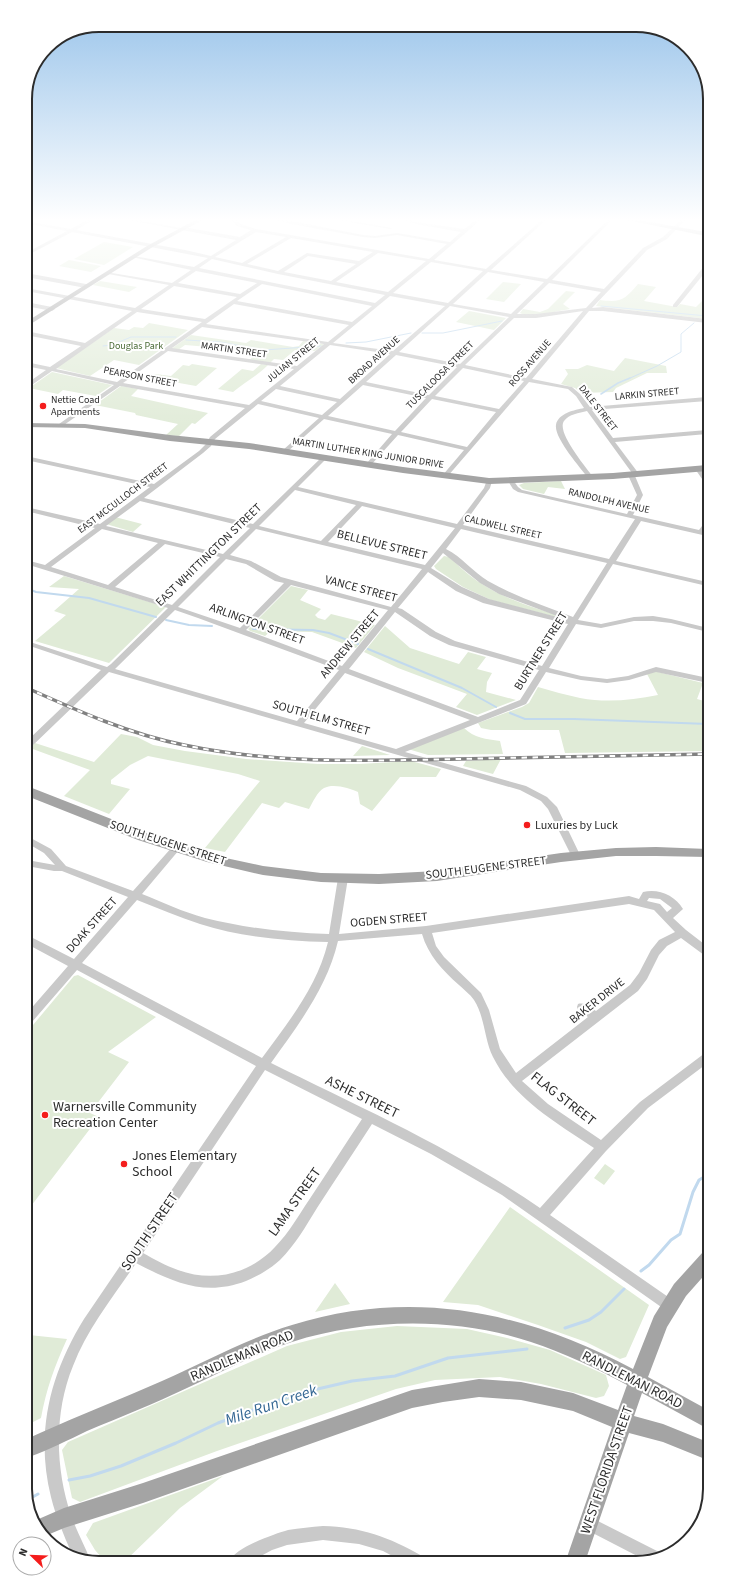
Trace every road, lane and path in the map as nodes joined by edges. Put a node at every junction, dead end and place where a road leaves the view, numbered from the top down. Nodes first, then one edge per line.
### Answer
1 (42, 292) edge
2 (75, 292) edge
3 (163, 292) edge
4 (220, 292) edge
5 (247, 292) edge
6 (312, 292) edge
7 (378, 292) edge
8 (390, 292) edge
9 (463, 292) edge
10 (538, 292) edge
11 (604, 292) edge
12 (686, 292) edge
13 (388, 294) junction
14 (241, 296) junction
15 (67, 297) junction
16 (233, 302) junction
17 (32, 305) edge
18 (376, 305) junction
19 (449, 305) junction
20 (675, 306) dead end
21 (49, 308) junction
22 (588, 309) junction
23 (137, 310) junction
24 (513, 316) junction
25 (32, 318) edge
26 (32, 321) edge
27 (703, 321) edge
28 (204, 323) junction
29 (353, 324) junction
30 (32, 334) edge
31 (330, 343) junction
32 (85, 345) junction
33 (167, 349) junction
34 (394, 353) junction
35 (32, 366) edge
36 (462, 366) junction
37 (298, 368) junction
38 (50, 370) junction
39 (528, 379) junction
40 (32, 383) edge
41 (362, 383) junction
42 (119, 384) junction
43 (275, 387) junction
44 (430, 397) junction
45 (703, 399) edge
46 (342, 401) junction
47 (256, 402) junction
48 (250, 407) junction
49 (588, 409) junction
50 (499, 411) junction
51 (324, 417) junction
52 (32, 425) edge
53 (61, 425) junction
54 (703, 432) edge
55 (396, 433) junction
56 (611, 440) junction
57 (210, 442) junction
58 (468, 449) junction
59 (286, 451) junction
60 (325, 457) junction
61 (32, 459) edge
62 (369, 464) junction
63 (703, 469) edge
64 (633, 474) junction
65 (445, 476) junction
66 (590, 477) junction
67 (489, 481) junction
68 (511, 481) junction
69 (156, 486) junction
70 (294, 488) junction
71 (139, 499) junction
72 (360, 504) junction
73 (32, 510) edge
74 (629, 516) junction
75 (639, 518) junction
76 (101, 527) junction
77 (256, 527) junction
78 (459, 527) junction
79 (703, 533) edge
80 (163, 542) junction
81 (323, 543) junction
82 (442, 550) junction
83 (225, 557) junction
84 (611, 562) junction
85 (34, 564) edge
86 (46, 568) junction
87 (427, 568) junction
88 (289, 582) junction
89 (703, 583) edge
90 (110, 587) junction
91 (174, 607) junction
92 (394, 610) junction
93 (575, 621) junction
94 (703, 629) edge
95 (241, 631) junction
96 (32, 645) edge
97 (109, 669) junction
98 (344, 669) junction
99 (544, 669) junction
100 (703, 680) edge
101 (476, 719) junction
102 (299, 724) junction
103 (32, 741) edge
104 (396, 752) junction
105 (32, 792) edge
106 (32, 842) edge
107 (176, 848) junction
108 (703, 853) edge
109 (576, 857) junction
110 (32, 864) edge
111 (64, 868) junction
112 (343, 878) junction
113 (136, 896) junction
114 (642, 902) junction
115 (667, 917) junction
116 (426, 930) junction
117 (682, 932) junction
118 (333, 938) junction
119 (32, 942) edge
120 (703, 948) edge
121 (75, 964) junction
122 (582, 1007) dead end
123 (32, 1014) edge
124 (597, 1018) junction
125 (703, 1060) edge
126 (263, 1064) junction
127 (515, 1080) junction
128 (370, 1118) junction
129 (602, 1147) junction
130 (541, 1216) junction
131 (134, 1255) junction
132 (703, 1265) edge
133 (669, 1305) junction
134 (637, 1381) junction
135 (703, 1417) edge
136 (624, 1422) junction
137 (53, 1437) junction
138 (32, 1447) edge
139 (703, 1449) edge
140 (64, 1518) junction
141 (588, 1523) junction
142 (44, 1526) edge
143 (81, 1553) edge
144 (649, 1554) edge
145 (244, 1556) edge
146 (407, 1556) edge
147 (577, 1556) edge

1 - 15 street, DALE STREET
2 - 15 main road
3 - 23 street
4 - 14 street
5 - 14 street
6 - 18 street
7 - 13 street
8 - 13 street, JULIAN STREET
9 - 19 street, BROAD AVENUE
10 - 24 street, TUSCALOOSA STREET
11 - 22 street, ROSS AVENUE
12 - 20 street
13 - 18 street, JULIAN STREET
13 - 19 street
14 - 16 street
15 - 21 main road
15 - 23 street, DALE STREET
16 - 28 street
16 - 29 street
17 - 21 street
18 - 29 street, JULIAN STREET
19 - 24 street
19 - 34 street, BROAD AVENUE
21 - 25 main road
21 - 26 main road
22 - 24 street
22 - 27 street
22 - 39 street, ROSS AVENUE
23 - 28 street, DALE STREET
23 - 32 street
24 - 36 street, TUSCALOOSA STREET
28 - 31 street, DALE STREET
28 - 33 street
29 - 31 street, JULIAN STREET
30 - 32 street
31 - 34 street, DALE STREET
31 - 37 street, JULIAN STREET
32 - 38 street
33 - 37 street, MARTIN STREET
33 - 42 street
34 - 36 street, DALE STREET
34 - 41 street, BROAD AVENUE
35 - 38 street, PEARSON STREET
36 - 39 street, DALE STREET
36 - 44 street, TUSCALOOSA STREET
37 - 43 street, JULIAN STREET
38 - 40 street
38 - 42 street, PEARSON STREET
39 - 49 street, DALE STREET
39 - 50 street, ROSS AVENUE
41 - 44 street
41 - 46 street, BROAD AVENUE
42 - 48 street, PEARSON STREET
42 - 53 street
43 - 46 street
43 - 47 street, JULIAN STREET
44 - 50 street
44 - 55 street, TUSCALOOSA STREET
45 - 49 street, LARKIN STREET
46 - 51 street, BROAD AVENUE
47 - 48 street, JULIAN STREET
47 - 51 street
48 - 57 street, JULIAN STREET
49 - 56 street, DALE STREET
49 - 66 street, LARKIN STREET
50 - 58 street, ROSS AVENUE
51 - 55 street
51 - 59 street, BROAD AVENUE
52 - 53 main road, MARTIN LUTHER KING JUNIOR DRIVE
53 - 57 main road, MARTIN LUTHER KING JUNIOR DRIVE
54 - 56 street
55 - 58 street
55 - 62 street, TUSCALOOSA STREET
56 - 64 street, DALE STREET
57 - 59 main road, MARTIN LUTHER KING JUNIOR DRIVE
57 - 69 street, EAST MCCULLOCH STREET
58 - 65 street, ROSS AVENUE
59 - 60 main road, MARTIN LUTHER KING JUNIOR DRIVE
60 - 62 main road, MARTIN LUTHER KING JUNIOR DRIVE
60 - 70 street, EAST WHITTINGTON STREET
61 - 69 street
62 - 65 main road, MARTIN LUTHER KING JUNIOR DRIVE
63 - 64 main road, MARTIN LUTHER KING JUNIOR DRIVE
64 - 66 main road, MARTIN LUTHER KING JUNIOR DRIVE
64 - 74 street, DALE STREET
65 - 67 main road, MARTIN LUTHER KING JUNIOR DRIVE
66 - 68 main road, MARTIN LUTHER KING JUNIOR DRIVE
67 - 68 main road, MARTIN LUTHER KING JUNIOR DRIVE
67 - 78 street, ANDREW STREET
68 - 74 street, RANDOLPH AVENUE
69 - 71 street, EAST MCCULLOCH STREET
70 - 72 street, CALDWELL STREET
70 - 77 street, EAST WHITTINGTON STREET
71 - 76 street, EAST MCCULLOCH STREET
71 - 77 street, BELLEVUE STREET
72 - 78 street, CALDWELL STREET
72 - 81 street
73 - 76 street, VANCE STREET
74 - 75 street, RANDOLPH AVENUE
75 - 79 street, RANDOLPH AVENUE
75 - 84 street, BURTNER STREET
76 - 80 street, VANCE STREET
76 - 86 street, EAST MCCULLOCH STREET
77 - 81 street, BELLEVUE STREET
77 - 83 street, EAST WHITTINGTON STREET
78 - 82 street, ANDREW STREET
78 - 84 street, CALDWELL STREET
80 - 83 street, VANCE STREET
80 - 90 street
81 - 87 street, BELLEVUE STREET
82 - 87 street, ANDREW STREET
82 - 93 street
83 - 88 street, VANCE STREET
83 - 91 street, EAST WHITTINGTON STREET
84 - 89 street, CALDWELL STREET
84 - 93 street, BURTNER STREET
85 - 86 street, ARLINGTON STREET
86 - 90 street, ARLINGTON STREET
87 - 92 street, ANDREW STREET
87 - 93 street, BELLEVUE STREET
88 - 92 street, VANCE STREET
88 - 95 street
90 - 91 street, ARLINGTON STREET
91 - 95 street, ARLINGTON STREET
91 - 97 street, EAST WHITTINGTON STREET
92 - 98 street, ANDREW STREET
92 - 99 street, VANCE STREET
93 - 94 street, BELLEVUE STREET
93 - 99 street, BURTNER STREET
95 - 98 street, ARLINGTON STREET
96 - 97 street, SOUTH ELM STREET
97 - 102 street, SOUTH ELM STREET
97 - 103 street, EAST WHITTINGTON STREET
98 - 101 street, ARLINGTON STREET
98 - 102 street, ANDREW STREET
99 - 100 street, VANCE STREET
99 - 101 street, BURTNER STREET
101 - 104 street, BURTNER STREET
102 - 104 street, SOUTH ELM STREET
104 - 109 street, SOUTH ELM STREET
105 - 107 main road, SOUTH EUGENE STREET
106 - 111 street, OGDEN STREET
107 - 112 main road, SOUTH EUGENE STREET
107 - 113 street, DOAK STREET
108 - 109 main road, SOUTH EUGENE STREET
109 - 112 main road, SOUTH EUGENE STREET
110 - 111 street, OGDEN STREET
111 - 113 street, OGDEN STREET
112 - 118 street, SOUTH STREET
113 - 118 street, OGDEN STREET
113 - 121 street, DOAK STREET
114 - 115 street, OGDEN STREET
114 - 115 street
114 - 116 street, OGDEN STREET
115 - 117 street, OGDEN STREET
116 - 118 street, OGDEN STREET
116 - 127 street, FLAG STREET
117 - 120 street, OGDEN STREET
117 - 124 street, BAKER DRIVE
118 - 126 street, SOUTH STREET
119 - 121 street, ASHE STREET
121 - 123 street, DOAK STREET
121 - 126 street, ASHE STREET
122 - 124 street
124 - 127 street, BAKER DRIVE
125 - 129 street
126 - 128 street, ASHE STREET
126 - 131 street, SOUTH STREET
127 - 129 street, FLAG STREET
128 - 130 street, ASHE STREET
128 - 131 street, LAMA STREET
129 - 130 street
130 - 133 street, ASHE STREET
131 - 137 street, SOUTH STREET
132 - 133 main road, WEST FLORIDA STREET
133 - 134 main road, WEST FLORIDA STREET
134 - 135 main road, RANDLEMAN ROAD
134 - 136 main road, WEST FLORIDA STREET
134 - 137 main road, RANDLEMAN ROAD
136 - 139 main road
136 - 140 main road
136 - 141 main road, WEST FLORIDA STREET
137 - 138 main road, RANDLEMAN ROAD
137 - 140 street, SOUTH STREET
140 - 142 main road
140 - 143 street, SOUTH STREET
141 - 144 street
141 - 147 main road, WEST FLORIDA STREET
145 - 146 street

